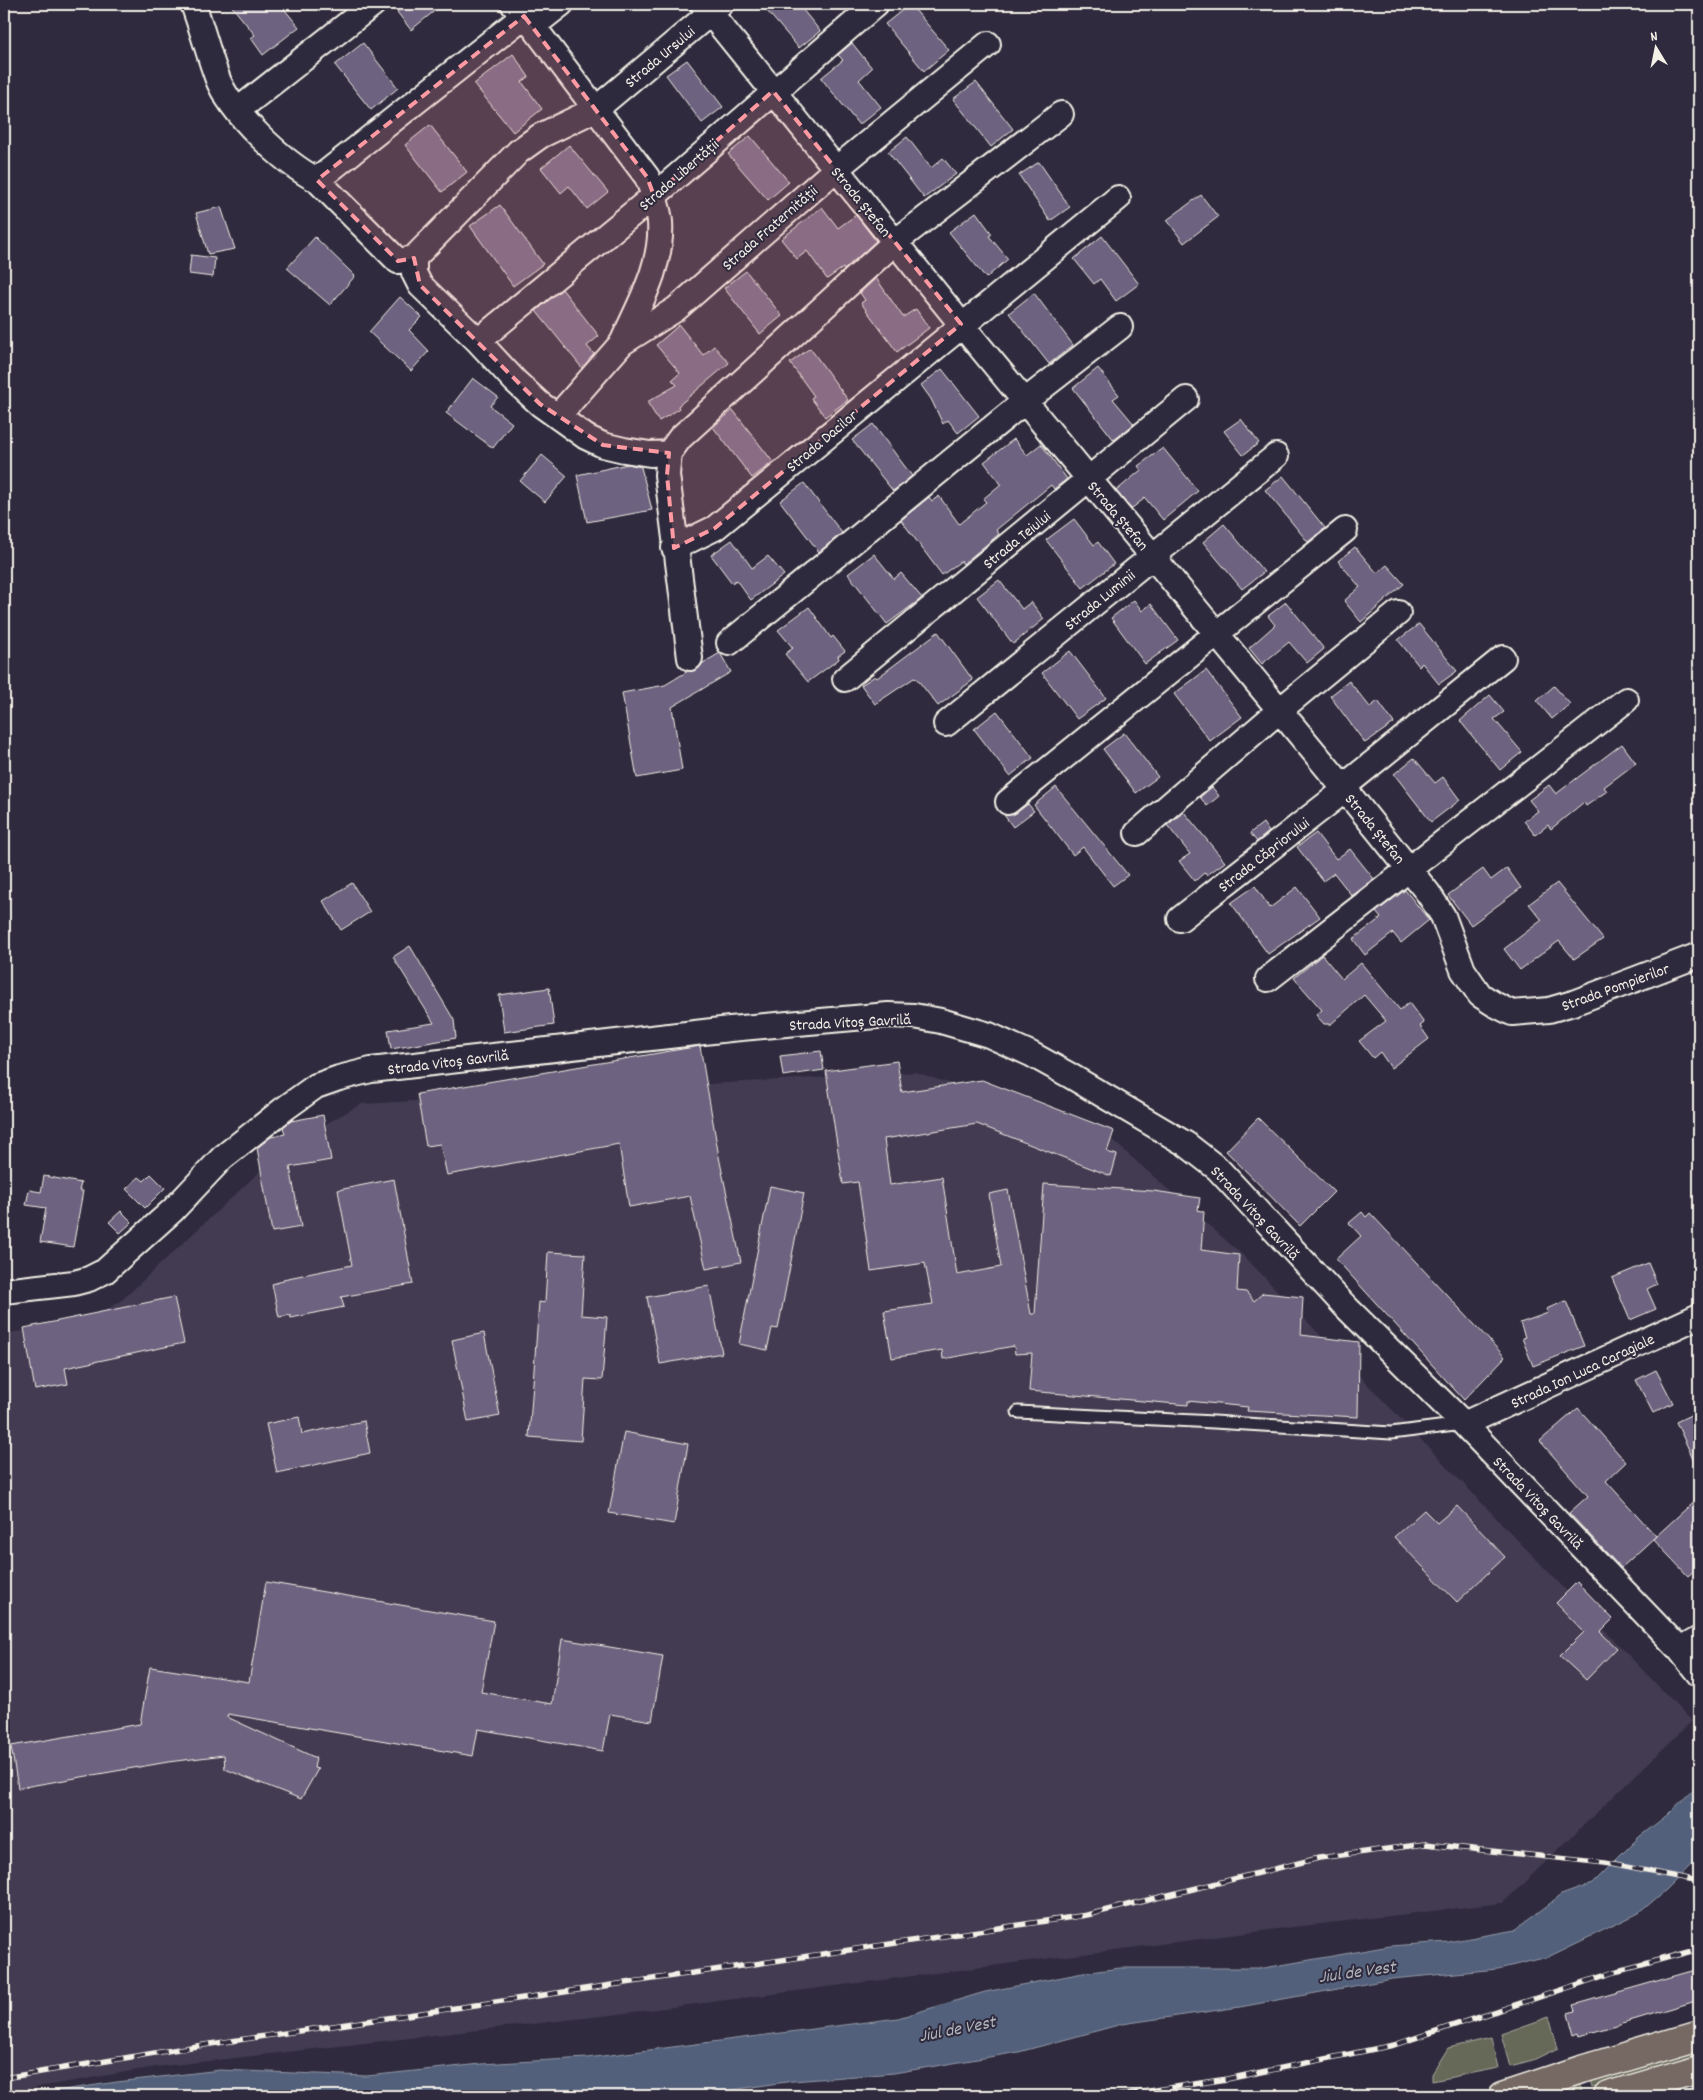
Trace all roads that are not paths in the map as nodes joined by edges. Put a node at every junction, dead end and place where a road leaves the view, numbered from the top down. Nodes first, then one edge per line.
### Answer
1 (373, 4) edge
2 (561, 4) edge
3 (876, 4) edge
4 (195, 5) edge
5 (712, 7) edge
6 (523, 15) edge
7 (988, 44) dead end
8 (773, 91) junction
9 (596, 109) junction
10 (238, 110) junction
11 (1061, 114) dead end
12 (836, 169) junction
13 (318, 180) junction
14 (654, 196) junction
15 (1118, 198) dead end
16 (895, 242) junction
17 (414, 258) junction
18 (962, 324) junction
19 (1120, 327) dead end
20 (478, 341) junction
21 (622, 343) junction
22 (1186, 399) dead end
23 (1026, 401) junction
24 (558, 416) junction
25 (669, 453) junction
26 (1276, 456) dead end
27 (1089, 479) junction
28 (1345, 530) dead end
29 (674, 548) junction
30 (1152, 556) junction
31 (1398, 613) dead end
32 (1217, 633) junction
33 (728, 643) dead end
34 (690, 658) dead end
35 (1503, 658) dead end
36 (845, 679) dead end
37 (1626, 700) dead end
38 (1280, 710) junction
39 (946, 724) dead end
40 (1344, 788) junction
41 (1008, 802) dead end
42 (1137, 833) dead end
43 (1408, 869) junction
44 (1180, 919) dead end
45 (1699, 955) edge
46 (1268, 979) dead end
47 (1530, 1012) joint
48 (4, 1291) edge
49 (1698, 1320) edge
50 (1018, 1412) dead end
51 (1464, 1424) junction
52 (1689, 1645) edge
53 (1699, 1674) edge
54 (1699, 2035) edge
55 (1699, 2069) edge
56 (1503, 2096) edge
57 (1608, 2096) edge

1 - 10 street
2 - 6 street
3 - 8 street, Strada Libertății
4 - 10 street
5 - 8 street, Strada Ștefan
5 - 9 street, Strada Ursului
6 - 9 street
6 - 13 street
7 - 12 street, Strada Fraternității
8 - 12 street, Strada Ștefan
8 - 14 street, Strada Libertății
9 - 14 street
9 - 17 street, Strada Ursului
10 - 13 street
11 - 16 street
12 - 16 street, Strada Ștefan
12 - 21 street, Strada Fraternității
13 - 17 street
14 - 20 street, Strada Libertății
14 - 21 street
15 - 18 street, Strada Dacilor
16 - 18 street, Strada Ștefan
16 - 25 street
17 - 20 street
18 - 23 street, Strada Ștefan
18 - 29 street, Strada Dacilor
19 - 23 street
20 - 24 street
21 - 24 street, Strada Fraternității
22 - 27 street, Strada Teiului
23 - 27 street, Strada Ștefan
23 - 33 street
24 - 25 street
25 - 29 street
26 - 30 street, Strada Luminii
27 - 30 street, Strada Ștefan
27 - 36 street, Strada Teiului
28 - 32 street
29 - 34 street
30 - 32 street, Strada Ștefan
30 - 39 street, Strada Luminii
31 - 38 street
32 - 38 street, Strada Ștefan
32 - 41 street
35 - 40 street, Strada Căpriorului
37 - 43 street
38 - 40 street, Strada Ștefan
38 - 42 street
40 - 43 street, Strada Ștefan
40 - 44 street, Strada Căpriorului
43 - 46 street
43 - 47 street, Strada Ștefan
45 - 47 street, Strada Pompierilor
48 - 51 street, Strada Vitoș Gavrilă
49 - 51 street, Strada Ion Luca Caragiale
50 - 51 lane
51 - 52 street, Strada Vitoș Gavrilă
52 - 53 street, Strada Vitoș Gavrilă
54 - 56 main road
55 - 57 main road

